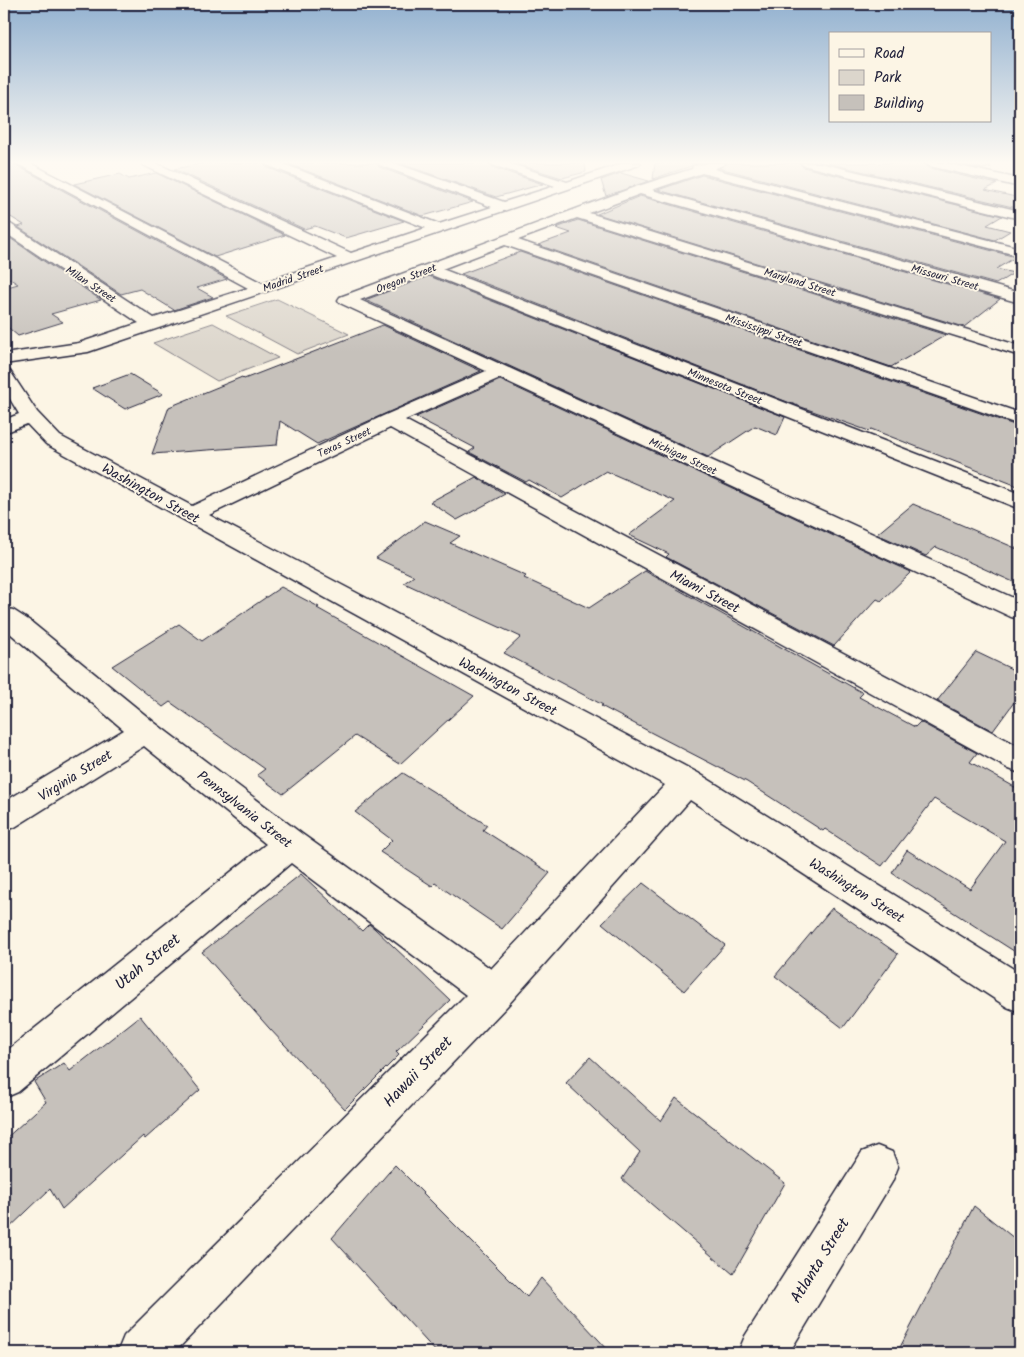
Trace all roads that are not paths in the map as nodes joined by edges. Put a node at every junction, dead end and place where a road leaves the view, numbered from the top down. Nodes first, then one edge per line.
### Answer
1 (4, 226) edge
2 (143, 226) edge
3 (281, 226) edge
4 (433, 226) edge
5 (448, 226) edge
6 (546, 226) edge
7 (619, 226) edge
8 (767, 226) edge
9 (921, 226) edge
10 (440, 229) junction
11 (507, 241) junction
12 (1020, 252) edge
13 (350, 259) junction
14 (429, 269) junction
15 (262, 289) junction
16 (1020, 298) edge
17 (346, 300) joint
18 (152, 325) junction
19 (1020, 351) edge
20 (4, 359) edge
21 (499, 372) junction
22 (4, 375) edge
23 (30, 416) junction
24 (1020, 419) edge
25 (390, 420) junction
26 (4, 427) edge
27 (1020, 502) edge
28 (190, 515) junction
29 (1020, 611) edge
30 (9, 626) edge
31 (145, 731) junction
32 (1020, 761) edge
33 (687, 782) junction
34 (4, 818) edge
35 (290, 844) junction
36 (494, 993) junction
37 (1020, 994) edge
38 (4, 1078) edge
39 (877, 1167) dead end
40 (141, 1353) edge
41 (762, 1353) edge

1 - 18 street, Milan Street
2 - 15 street
3 - 13 street
4 - 10 street
5 - 10 street, Madrid Street
6 - 11 street, Oregon Street
7 - 19 street, Maryland Street
8 - 16 street, Missouri Street
9 - 12 street
10 - 13 street, Madrid Street
11 - 14 street, Oregon Street
11 - 24 street, Mississippi Street
13 - 15 street, Madrid Street
14 - 17 street, Oregon Street
14 - 27 street, Minnesota Street
15 - 18 street, Madrid Street
17 - 21 street, Michigan Street
18 - 20 street, Madrid Street
21 - 25 street, Texas Street
21 - 29 street, Michigan Street
22 - 23 street, Washington Street
23 - 26 street
23 - 28 street, Washington Street
25 - 28 street, Texas Street
25 - 32 street, Miami Street
28 - 33 street, Washington Street
30 - 31 street, Pennsylvania Street
31 - 34 street, Virginia Street
31 - 35 street, Pennsylvania Street
33 - 36 street, Hawaii Street
33 - 37 street, Washington Street
35 - 36 street, Pennsylvania Street
35 - 38 street, Utah Street
36 - 40 street, Hawaii Street
39 - 41 street, Atlanta Street

